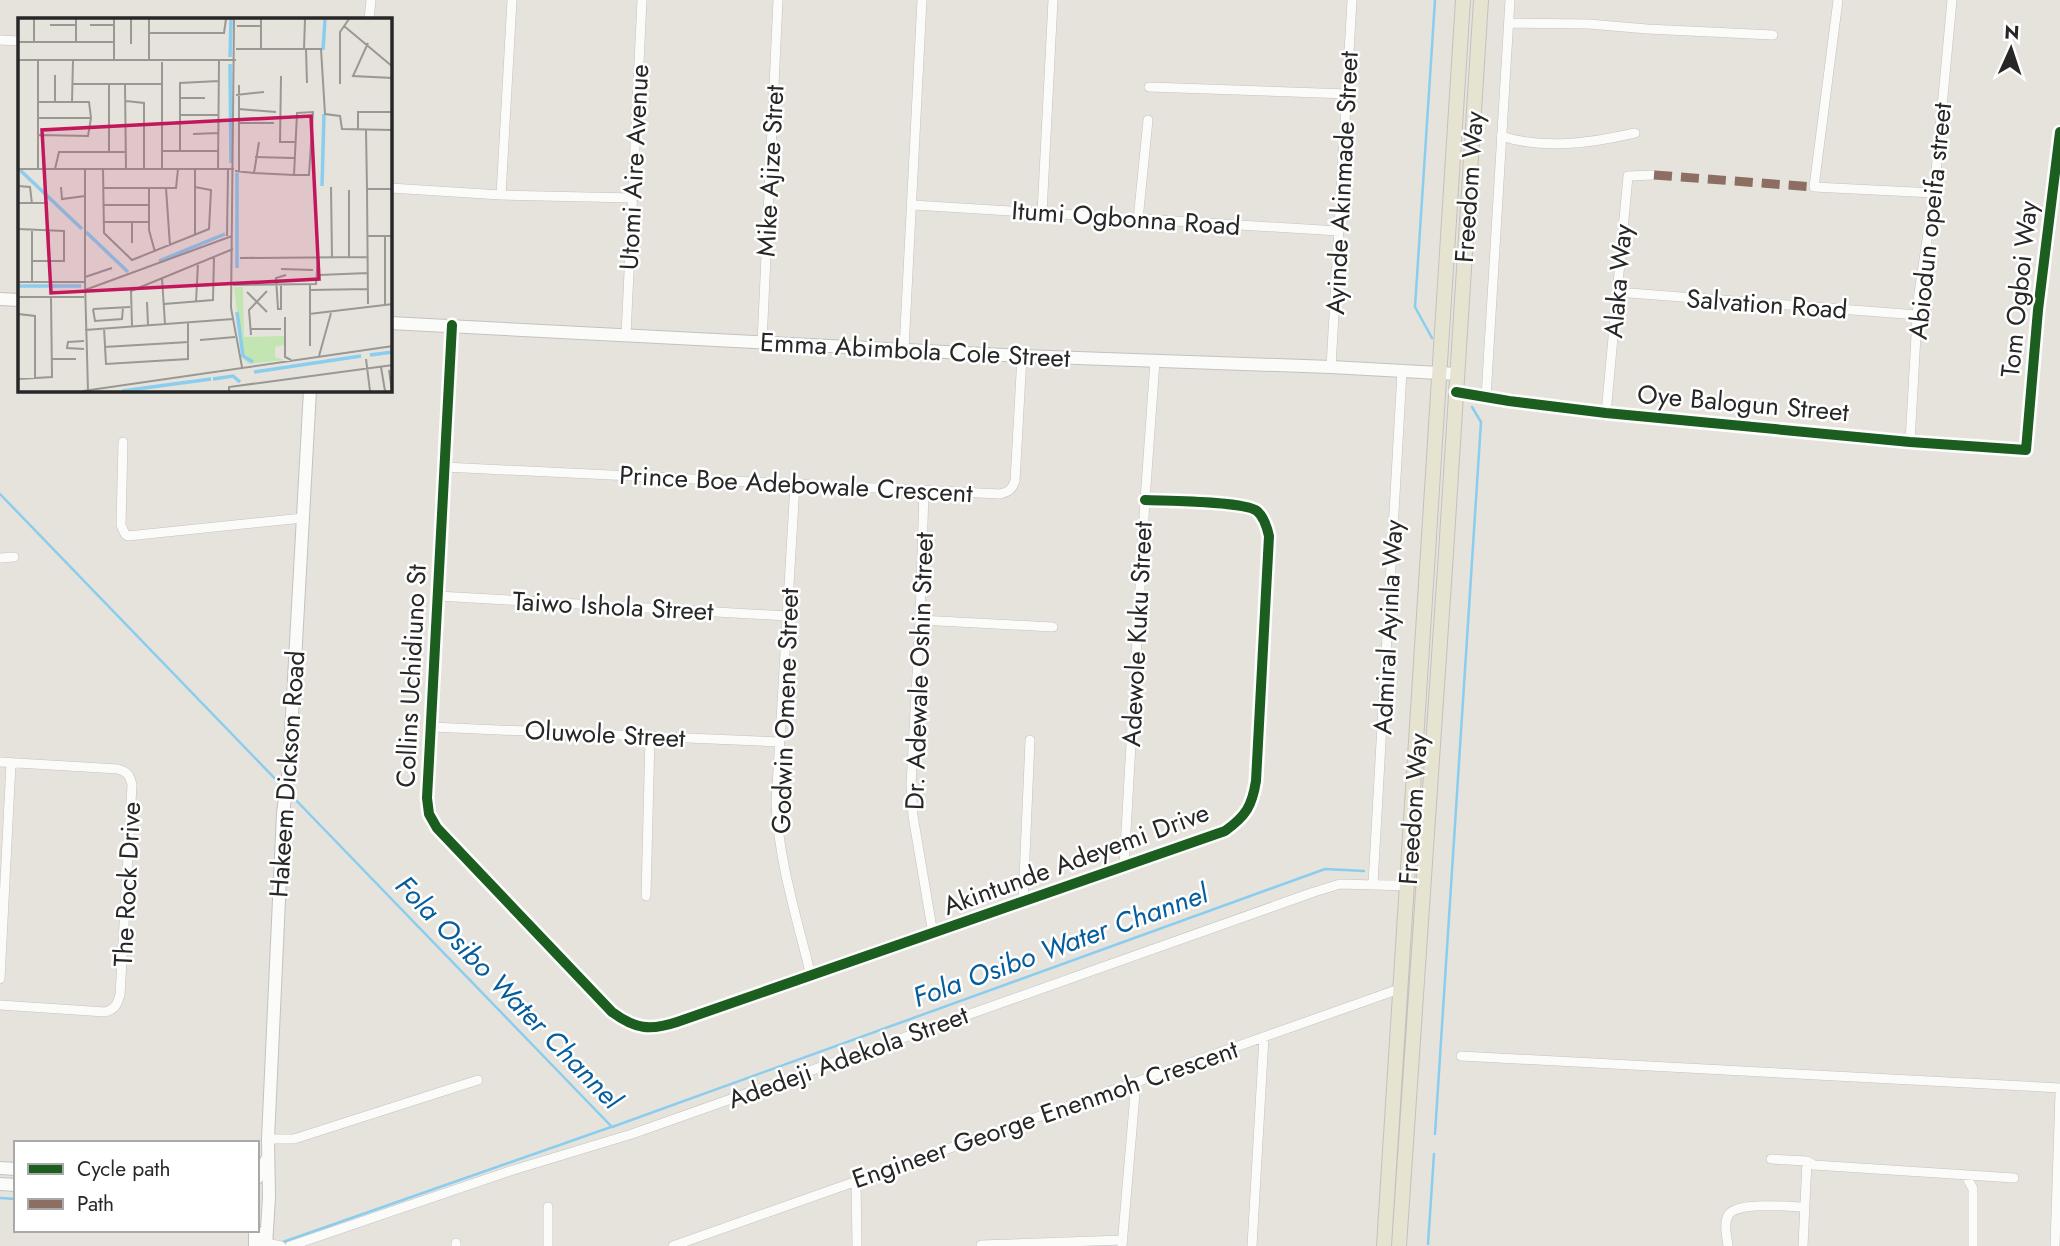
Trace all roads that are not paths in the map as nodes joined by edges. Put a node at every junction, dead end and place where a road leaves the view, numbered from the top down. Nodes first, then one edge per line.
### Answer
1 (370, 0) edge
2 (512, 0) edge
3 (642, 0) edge
4 (779, 0) edge
5 (922, 0) edge
6 (1053, 0) edge
7 (1352, 0) edge
8 (1463, 0) edge
9 (1481, 0) edge
10 (1510, 0) edge
11 (1838, 0) edge
12 (1952, 0) edge
13 (369, 18) edge
14 (1509, 23) junction
15 (1773, 35) dead end
16 (0, 40) edge
17 (18, 41) edge
18 (1149, 87) dead end
19 (1347, 94) junction
20 (1148, 120) dead end
21 (2060, 132) edge
22 (1635, 134) dead end
23 (1501, 136) junction
24 (1654, 175) dead end
25 (392, 188) edge
26 (1934, 193) junction
27 (501, 195) junction
28 (633, 198) junction
29 (913, 205) junction
30 (1042, 213) junction
31 (1138, 220) junction
32 (1339, 231) junction
33 (1616, 292) junction
34 (0, 299) edge
35 (18, 300) edge
36 (1918, 315) junction
37 (392, 323) edge
38 (452, 326) junction
39 (626, 335) junction
40 (762, 342) junction
41 (904, 349) junction
42 (1022, 356) junction
43 (1155, 361) junction
44 (1331, 367) junction
45 (1402, 371) junction
46 (1439, 373) junction
47 (1457, 374) junction
48 (310, 392) edge
49 (1456, 392) junction
50 (1486, 397) junction
51 (1606, 413) junction
52 (123, 442) dead end
53 (1910, 442) junction
54 (2026, 450) joint
55 (444, 467) junction
56 (795, 484) junction
57 (925, 491) junction
58 (1145, 500) junction
59 (303, 518) junction
60 (14, 557) dead end
61 (0, 558) edge
62 (438, 596) junction
63 (787, 616) junction
64 (920, 620) junction
65 (1053, 627) dead end
66 (431, 727) junction
67 (650, 736) junction
68 (1030, 740) dead end
69 (779, 743) junction
70 (0, 762) edge
71 (11, 763) junction
72 (1124, 866) junction
73 (1373, 884) junction
74 (1408, 886) junction
75 (646, 896) dead end
76 (1023, 902) junction
77 (933, 934) junction
78 (811, 976) junction
79 (0, 979) edge
80 (1416, 981) junction
81 (1400, 990) junction
82 (0, 1005) edge
83 (636, 1026) joint
84 (1264, 1037) junction
85 (1461, 1056) dead end
86 (478, 1080) dead end
87 (1136, 1082) junction
88 (2060, 1087) edge
89 (2060, 1093) edge
90 (268, 1139) junction
91 (1770, 1159) dead end
92 (1807, 1161) junction
93 (1966, 1176) junction
94 (2014, 1178) dead end
95 (261, 1180) edge
96 (856, 1180) junction
97 (263, 1196) edge
98 (548, 1207) dead end
99 (1805, 1207) junction
100 (2058, 1215) edge
101 (1123, 1243) edge
102 (262, 1245) edge
103 (981, 1245) edge
104 (281, 1246) edge
105 (290, 1246) edge
106 (548, 1246) edge
107 (673, 1246) edge
108 (858, 1246) edge
109 (1252, 1246) edge
110 (1384, 1246) edge
111 (1399, 1246) edge
112 (1728, 1246) edge
113 (1803, 1246) edge
114 (1973, 1246) edge
115 (2055, 1246) edge

1 - 13 street
2 - 27 street
3 - 28 street, Utomi Aire Avenue
4 - 40 street, Mike Ajize Stret
5 - 29 street
6 - 30 street
7 - 19 street, Ayinde Akinmade Street
8 - 46 main road, Freedom Way
9 - 47 main road, Freedom Way
10 - 14 street
11 - 26 street
12 - 26 street, Abiodun opeifa street
14 - 15 street
14 - 23 street
16 - 17 street
18 - 19 street
19 - 32 street, Ayinde Akinmade Street
20 - 31 street
21 - 54 street, Tom Ogboi Way
22 - 23 street
23 - 50 street
24 - 33 street, Alaka Way
25 - 27 street
26 - 36 street, Abiodun opeifa street
27 - 28 street
28 - 39 street, Utomi Aire Avenue
29 - 30 street, Itumi Ogbonna Road
29 - 41 street
30 - 31 street, Itumi Ogbonna Road
31 - 32 street, Itumi Ogbonna Road
32 - 44 street, Ayinde Akinmade Street
33 - 36 street, Salvation Road
33 - 51 street, Alaka Way
34 - 35 street
36 - 53 street, Abiodun opeifa street
37 - 38 street, Emma Abimbola Cole Street
38 - 39 street, Emma Abimbola Cole Street
38 - 55 street, Collins Uchidiuno St
39 - 40 street, Emma Abimbola Cole Street
40 - 41 street, Emma Abimbola Cole Street
41 - 42 street, Emma Abimbola Cole Street
42 - 43 street, Emma Abimbola Cole Street
42 - 57 street, Prince Boe Adebowale Crescent
43 - 44 street, Emma Abimbola Cole Street
43 - 58 street, Adewole Kuku Street
44 - 45 street, Emma Abimbola Cole Street
45 - 46 street, Emma Abimbola Cole Street
45 - 73 street, Admiral Ayinla Way
46 - 47 street
46 - 74 main road, Freedom Way
47 - 49 main road, Freedom Way
48 - 59 street, Hakeem Dickson Road
49 - 50 street, Oye Balogun Street
49 - 80 main road, Freedom Way
50 - 51 street, Oye Balogun Street
51 - 53 street, Oye Balogun Street
52 - 59 street
53 - 54 street, Oye Balogun Street
55 - 56 street, Prince Boe Adebowale Crescent
55 - 62 street, Collins Uchidiuno St
56 - 57 street, Prince Boe Adebowale Crescent
56 - 63 street, Godwin Omene Street
57 - 64 street, Dr. Adewale Oshin Street
58 - 72 street, Adewole Kuku Street
58 - 72 street, Akintunde Adeyemi Drive
59 - 90 street, Hakeem Dickson Road
60 - 61 street
62 - 63 street, Taiwo Ishola Street
62 - 66 street, Collins Uchidiuno St
63 - 69 street, Godwin Omene Street
64 - 65 street
64 - 77 street, Dr. Adewale Oshin Street
66 - 67 street, Oluwole Street
66 - 83 street, Collins Uchidiuno St
67 - 69 street, Oluwole Street
67 - 75 street
68 - 76 street
69 - 78 street, Godwin Omene Street
70 - 71 street, The Rock Drive
71 - 79 street
71 - 82 street, The Rock Drive
72 - 76 street, Akintunde Adeyemi Drive
73 - 74 street, Adedeji Adekola Street
73 - 105 street, Adedeji Adekola Street
74 - 81 main road, Freedom Way
76 - 77 street, Akintunde Adeyemi Drive
77 - 78 street, Akintunde Adeyemi Drive
78 - 83 street, Akintunde Adeyemi Drive
80 - 81 street, Engineer George Enenmoh Crescent
80 - 111 main road, Freedom Way
81 - 84 street, Engineer George Enenmoh Crescent
81 - 110 main road, Freedom Way
84 - 87 street, Engineer George Enenmoh Crescent
84 - 109 street
85 - 88 street
86 - 90 street
87 - 96 street, Engineer George Enenmoh Crescent
87 - 101 street
89 - 100 street
90 - 95 street, Hakeem Dickson Road
91 - 92 street
92 - 93 street
92 - 99 street
93 - 94 street
93 - 114 street
95 - 97 street, Hakeem Dickson Road
96 - 107 street, Engineer George Enenmoh Crescent
96 - 108 street
97 - 102 street, Hakeem Dickson Road
98 - 106 street
99 - 112 street
99 - 113 street
100 - 115 street
101 - 103 street
102 - 104 street

